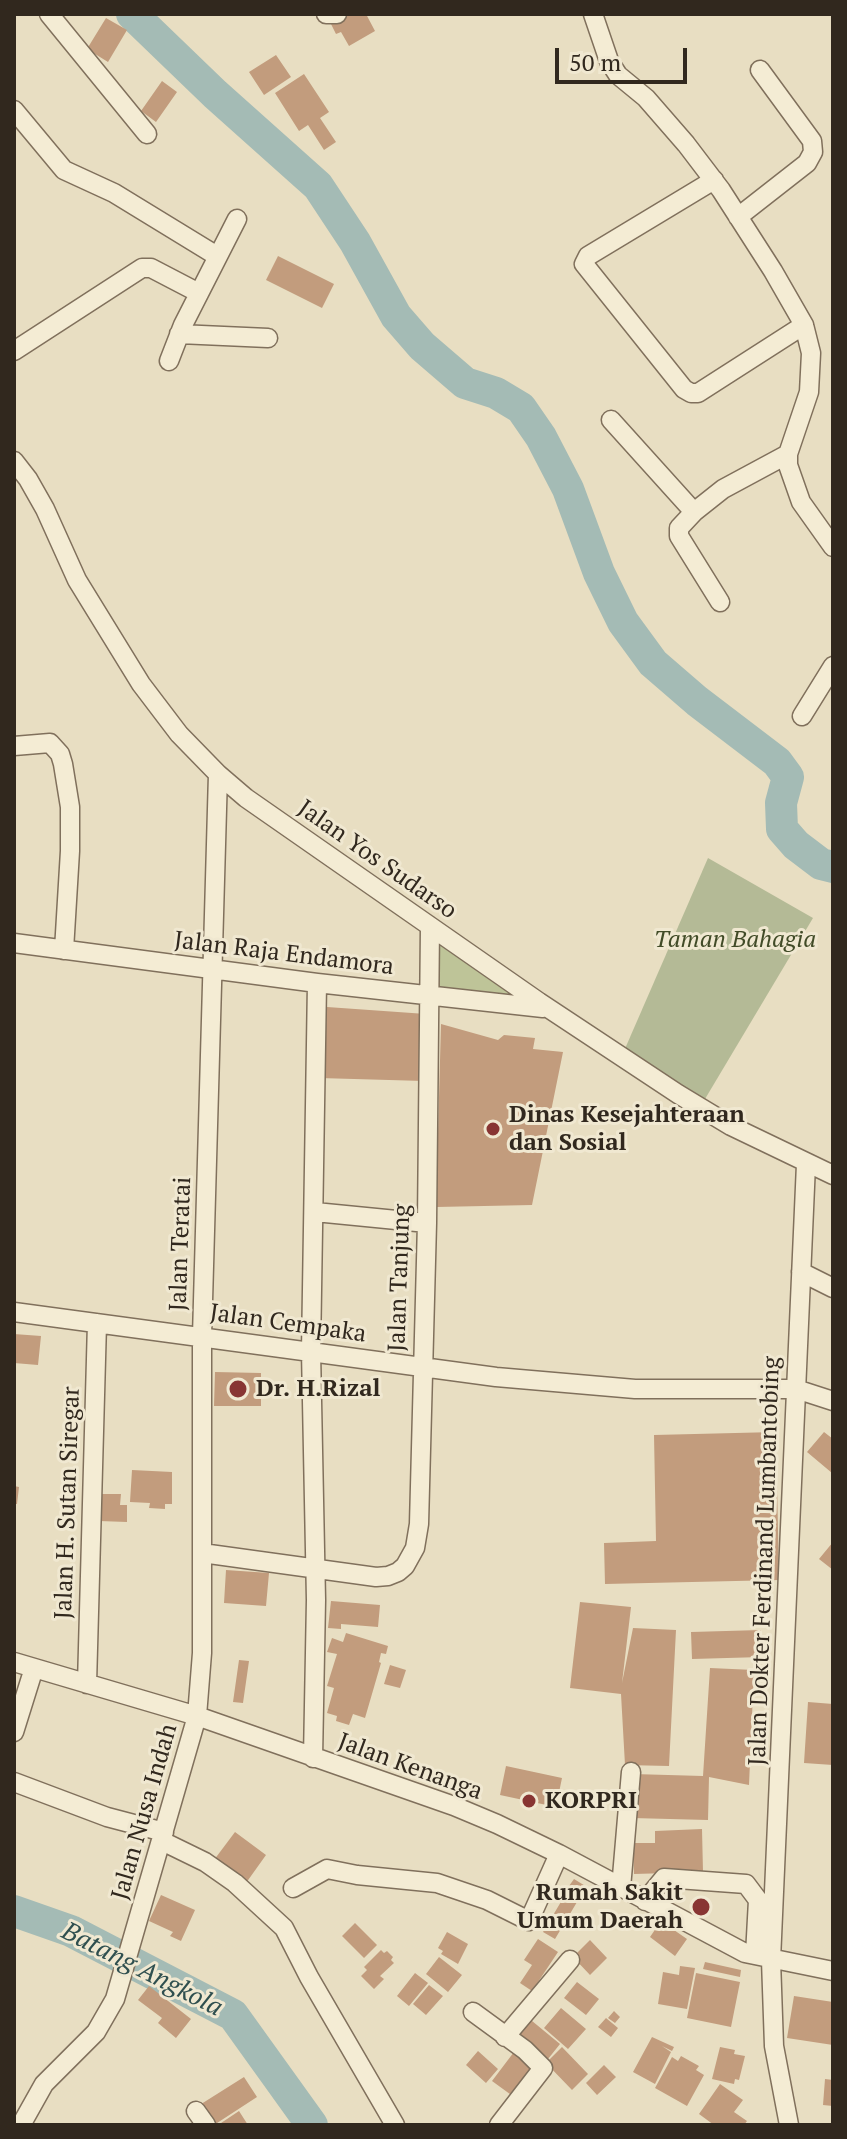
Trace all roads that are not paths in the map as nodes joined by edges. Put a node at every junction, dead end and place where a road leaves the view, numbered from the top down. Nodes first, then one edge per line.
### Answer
1 (49, 14) edge
2 (326, 14) edge
3 (337, 14) edge
4 (593, 14) edge
5 (760, 70) dead end
6 (14, 110) edge
7 (147, 134) dead end
8 (714, 180) junction
9 (738, 217) junction
10 (237, 219) dead end
11 (217, 256) junction
12 (199, 293) junction
13 (804, 325) junction
14 (179, 334) junction
15 (268, 338) dead end
16 (14, 351) edge
17 (169, 361) dead end
18 (611, 420) dead end
19 (788, 454) junction
20 (14, 461) edge
21 (694, 512) junction
22 (833, 547) edge
23 (720, 602) dead end
24 (833, 666) edge
25 (802, 716) dead end
26 (14, 746) edge
27 (218, 774) junction
28 (430, 926) junction
29 (14, 943) edge
30 (64, 950) junction
31 (213, 970) junction
32 (317, 983) junction
33 (430, 995) junction
34 (548, 1008) junction
35 (806, 1164) junction
36 (833, 1175) edge
37 (315, 1212) junction
38 (427, 1223) junction
39 (801, 1272) junction
40 (833, 1288) edge
41 (14, 1312) edge
42 (97, 1323) junction
43 (202, 1336) junction
44 (311, 1351) junction
45 (422, 1367) junction
46 (796, 1389) junction
47 (833, 1401) edge
48 (202, 1553) junction
49 (314, 1568) junction
50 (14, 1662) edge
51 (34, 1668) junction
52 (87, 1684) junction
53 (197, 1716) junction
54 (14, 1732) edge
55 (313, 1758) junction
56 (631, 1772) dead end
57 (14, 1782) edge
58 (163, 1837) junction
59 (559, 1854) junction
60 (293, 1888) dead end
61 (621, 1888) junction
62 (645, 1901) junction
63 (763, 1958) junction
64 (570, 1960) dead end
65 (833, 1971) edge
66 (473, 2012) dead end
67 (505, 2037) junction
68 (21, 2125) edge
69 (395, 2125) edge
70 (499, 2125) edge
71 (789, 2125) edge

1 - 7 street
2 - 3 street
4 - 8 street
5 - 9 street
6 - 11 street
8 - 9 street
8 - 13 street
9 - 13 street
10 - 11 street
11 - 12 street
12 - 14 street
12 - 16 street
13 - 19 street
14 - 15 street
14 - 17 street
18 - 21 street
19 - 21 street
19 - 22 street
20 - 27 street, Jalan Yos Sudarso
21 - 23 street
24 - 25 street
26 - 30 street
27 - 28 street, Jalan Yos Sudarso
27 - 31 street, Jalan Teratai
28 - 33 street, Jalan Tanjung
28 - 34 street, Jalan Yos Sudarso
29 - 30 street, Jalan Raja Endamora
30 - 31 street, Jalan Raja Endamora
31 - 32 street, Jalan Raja Endamora
31 - 43 street, Jalan Teratai
32 - 33 street, Jalan Raja Endamora
32 - 37 street
33 - 34 street, Jalan Raja Endamora
33 - 38 street, Jalan Tanjung
34 - 35 street, Jalan Yos Sudarso
35 - 36 street, Jalan Yos Sudarso
35 - 39 street, Jalan Dokter Ferdinand Lumbantobing
37 - 38 street
37 - 44 street
38 - 45 street, Jalan Tanjung
39 - 40 street
39 - 46 street, Jalan Dokter Ferdinand Lumbantobing
41 - 42 street, Jalan Cempaka
42 - 43 street, Jalan Cempaka
42 - 52 street, Jalan H. Sutan Siregar
43 - 44 street, Jalan Cempaka
43 - 48 street, Jalan Teratai
44 - 45 street, Jalan Cempaka
44 - 49 street
45 - 46 street, Jalan Cempaka
45 - 49 street, Jalan Tanjung
46 - 47 street, Jalan Cempaka
46 - 63 street, Jalan Dokter Ferdinand Lumbantobing
48 - 49 street, Jalan Tanjung
48 - 53 street, Jalan Teratai
49 - 55 street
50 - 51 street, Jalan Kenanga
51 - 52 street, Jalan Kenanga
51 - 54 street
52 - 53 street, Jalan Kenanga
53 - 55 street, Jalan Kenanga
53 - 58 street, Jalan Nusa Indah
55 - 59 street, Jalan Kenanga
56 - 61 street
57 - 58 street
58 - 68 street, Jalan Nusa Indah
58 - 69 street
59 - 60 street
59 - 61 street, Jalan Kenanga
61 - 62 street, Jalan Kenanga
62 - 63 street, Jalan Kenanga
62 - 63 street
63 - 65 street, Jalan Kenanga
63 - 71 street
64 - 67 street
66 - 67 street
67 - 70 street

